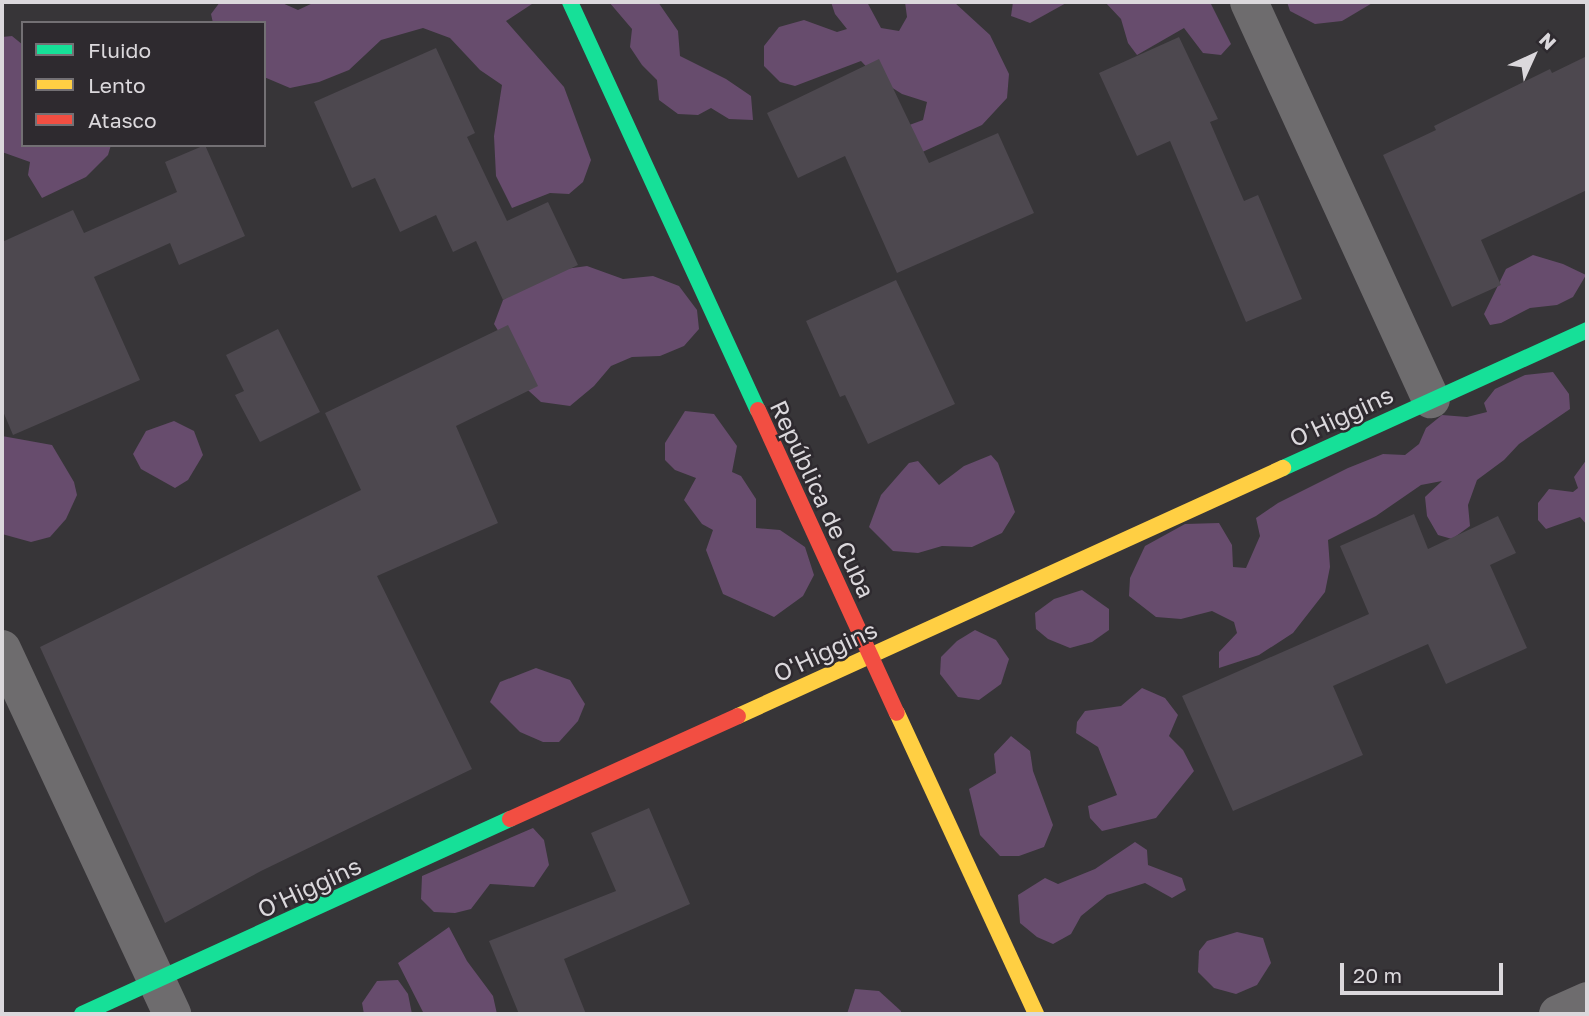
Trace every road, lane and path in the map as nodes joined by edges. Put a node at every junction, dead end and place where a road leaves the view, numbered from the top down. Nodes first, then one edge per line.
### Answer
1 (570, 2) edge
2 (1250, 2) edge
3 (1587, 330) edge
4 (1431, 399) junction
5 (2, 649) edge
6 (870, 656) junction
7 (163, 998) edge
8 (1587, 1001) edge
9 (82, 1014) edge
10 (1037, 1014) edge
11 (1558, 1014) edge

1 - 6 street, República de Cuba
2 - 4 street
3 - 4 street, O'Higgins
4 - 6 street, O'Higgins
5 - 7 street
6 - 7 street, O'Higgins
6 - 10 street, República de Cuba
7 - 9 street, O'Higgins
8 - 11 street

